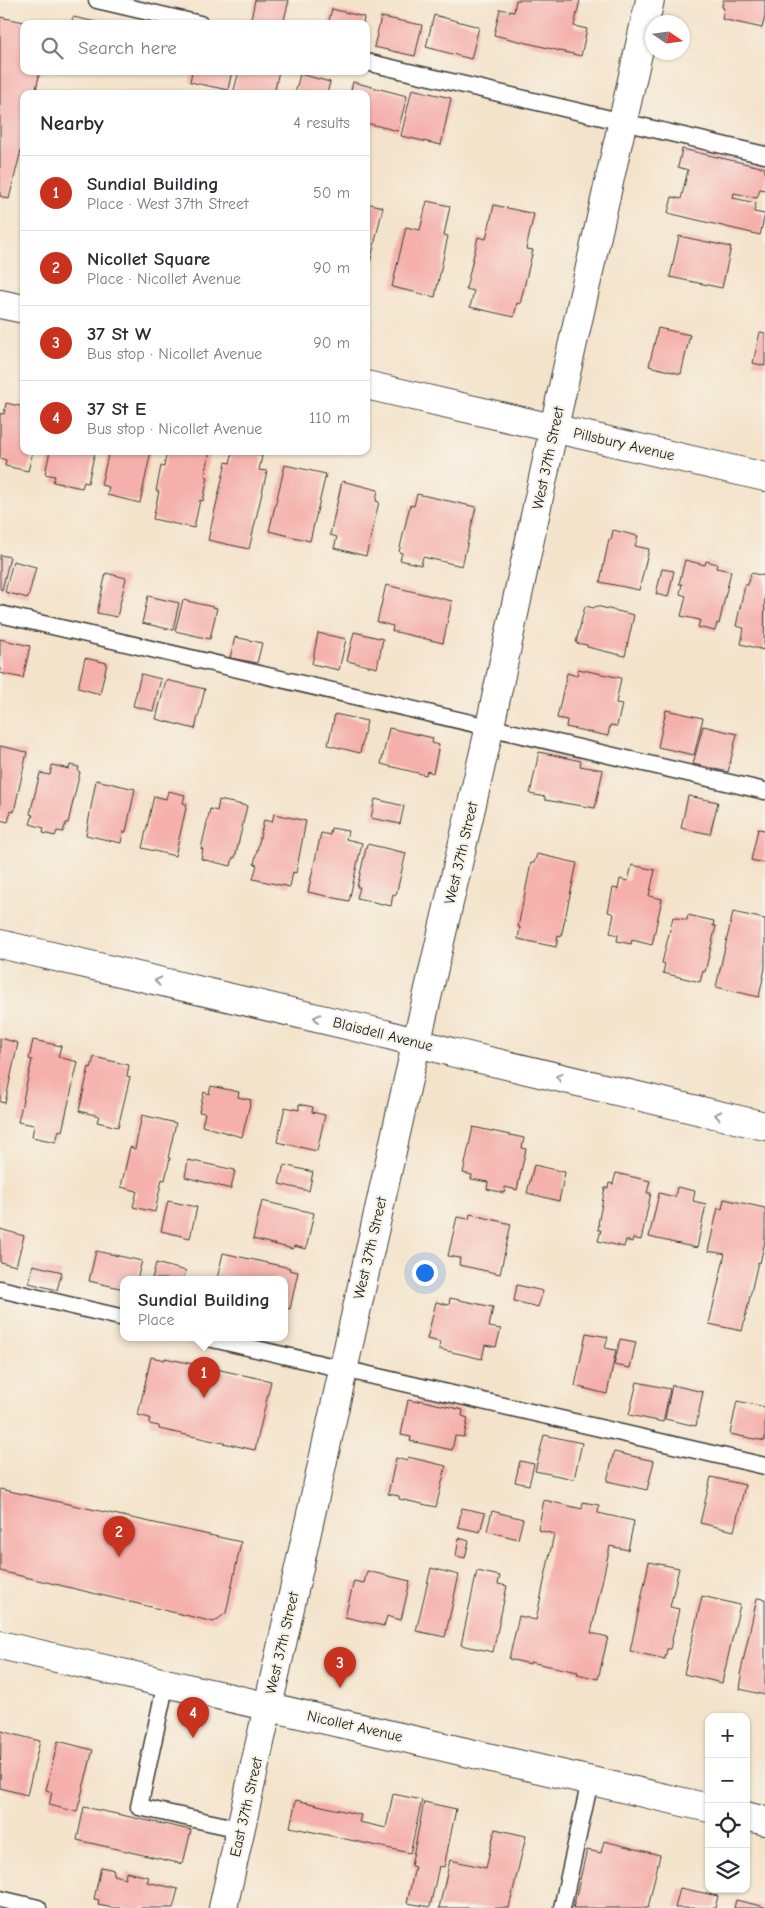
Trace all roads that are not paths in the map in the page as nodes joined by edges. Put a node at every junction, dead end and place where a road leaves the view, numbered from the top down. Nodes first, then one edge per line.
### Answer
1 (97, 0) edge
2 (650, 0) edge
3 (183, 20) edge
4 (370, 63) edge
5 (623, 121) junction
6 (765, 155) edge
7 (0, 304) edge
8 (20, 308) edge
9 (370, 386) edge
10 (554, 427) junction
11 (765, 477) edge
12 (0, 614) edge
13 (490, 726) junction
14 (765, 791) edge
15 (0, 944) edge
16 (417, 1042) junction
17 (765, 1126) edge
18 (0, 1289) edge
19 (120, 1317) edge
20 (221, 1341) edge
21 (343, 1369) junction
22 (765, 1466) edge
23 (0, 1645) edge
24 (166, 1682) junction
25 (268, 1705) junction
26 (590, 1781) junction
27 (705, 1807) edge
28 (750, 1817) edge
29 (765, 1821) edge
30 (240, 1829) junction
31 (0, 1899) edge
32 (38, 1908) edge
33 (223, 1908) edge
34 (562, 1908) edge

1 - 3 lane
2 - 5 street, West 37th Street
4 - 5 lane
5 - 6 lane
5 - 10 street, West 37th Street
7 - 8 street
9 - 10 street, Pillsbury Avenue
10 - 11 street, Pillsbury Avenue
10 - 13 street, West 37th Street
12 - 13 lane
13 - 14 lane
13 - 16 street, West 37th Street
16 -> 15 street, Blaisdell Avenue
17 -> 16 street, Blaisdell Avenue
16 - 21 street, West 37th Street
18 - 19 lane
20 - 21 lane
21 - 22 lane
21 - 25 street, West 37th Street
23 - 24 street, Nicollet Avenue
24 - 25 street, Nicollet Avenue
24 - 30 lane
25 - 26 street, Nicollet Avenue
25 - 30 street, East 37th Street
26 - 27 street, Nicollet Avenue
26 - 34 lane
28 - 29 street
30 - 33 street, East 37th Street
31 - 32 lane

